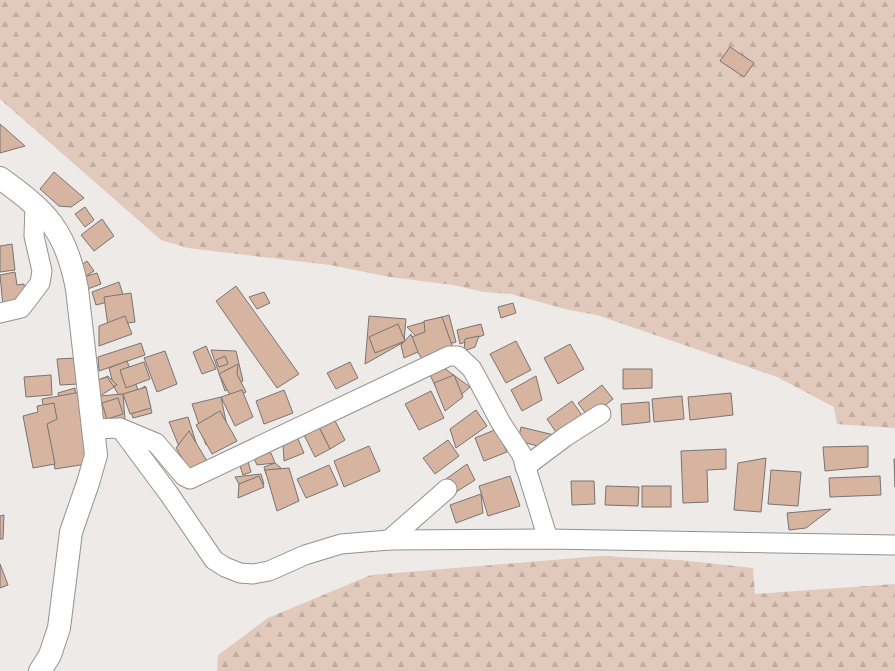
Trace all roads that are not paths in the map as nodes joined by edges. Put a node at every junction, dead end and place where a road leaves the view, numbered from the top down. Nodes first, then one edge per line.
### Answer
1 (0, 178) edge
2 (35, 205) junction
3 (0, 313) edge
4 (601, 414) dead end
5 (120, 428) junction
6 (93, 429) junction
7 (525, 467) junction
8 (447, 489) dead end
9 (548, 539) junction
10 (389, 540) junction
11 (895, 545) edge
12 (40, 671) edge

1 - 2 main road
2 - 3 street
2 - 6 main road
4 - 7 street
5 - 6 street
5 - 7 street
5 - 10 street
6 - 12 main road
7 - 9 street
8 - 10 street
9 - 10 street
9 - 11 street

